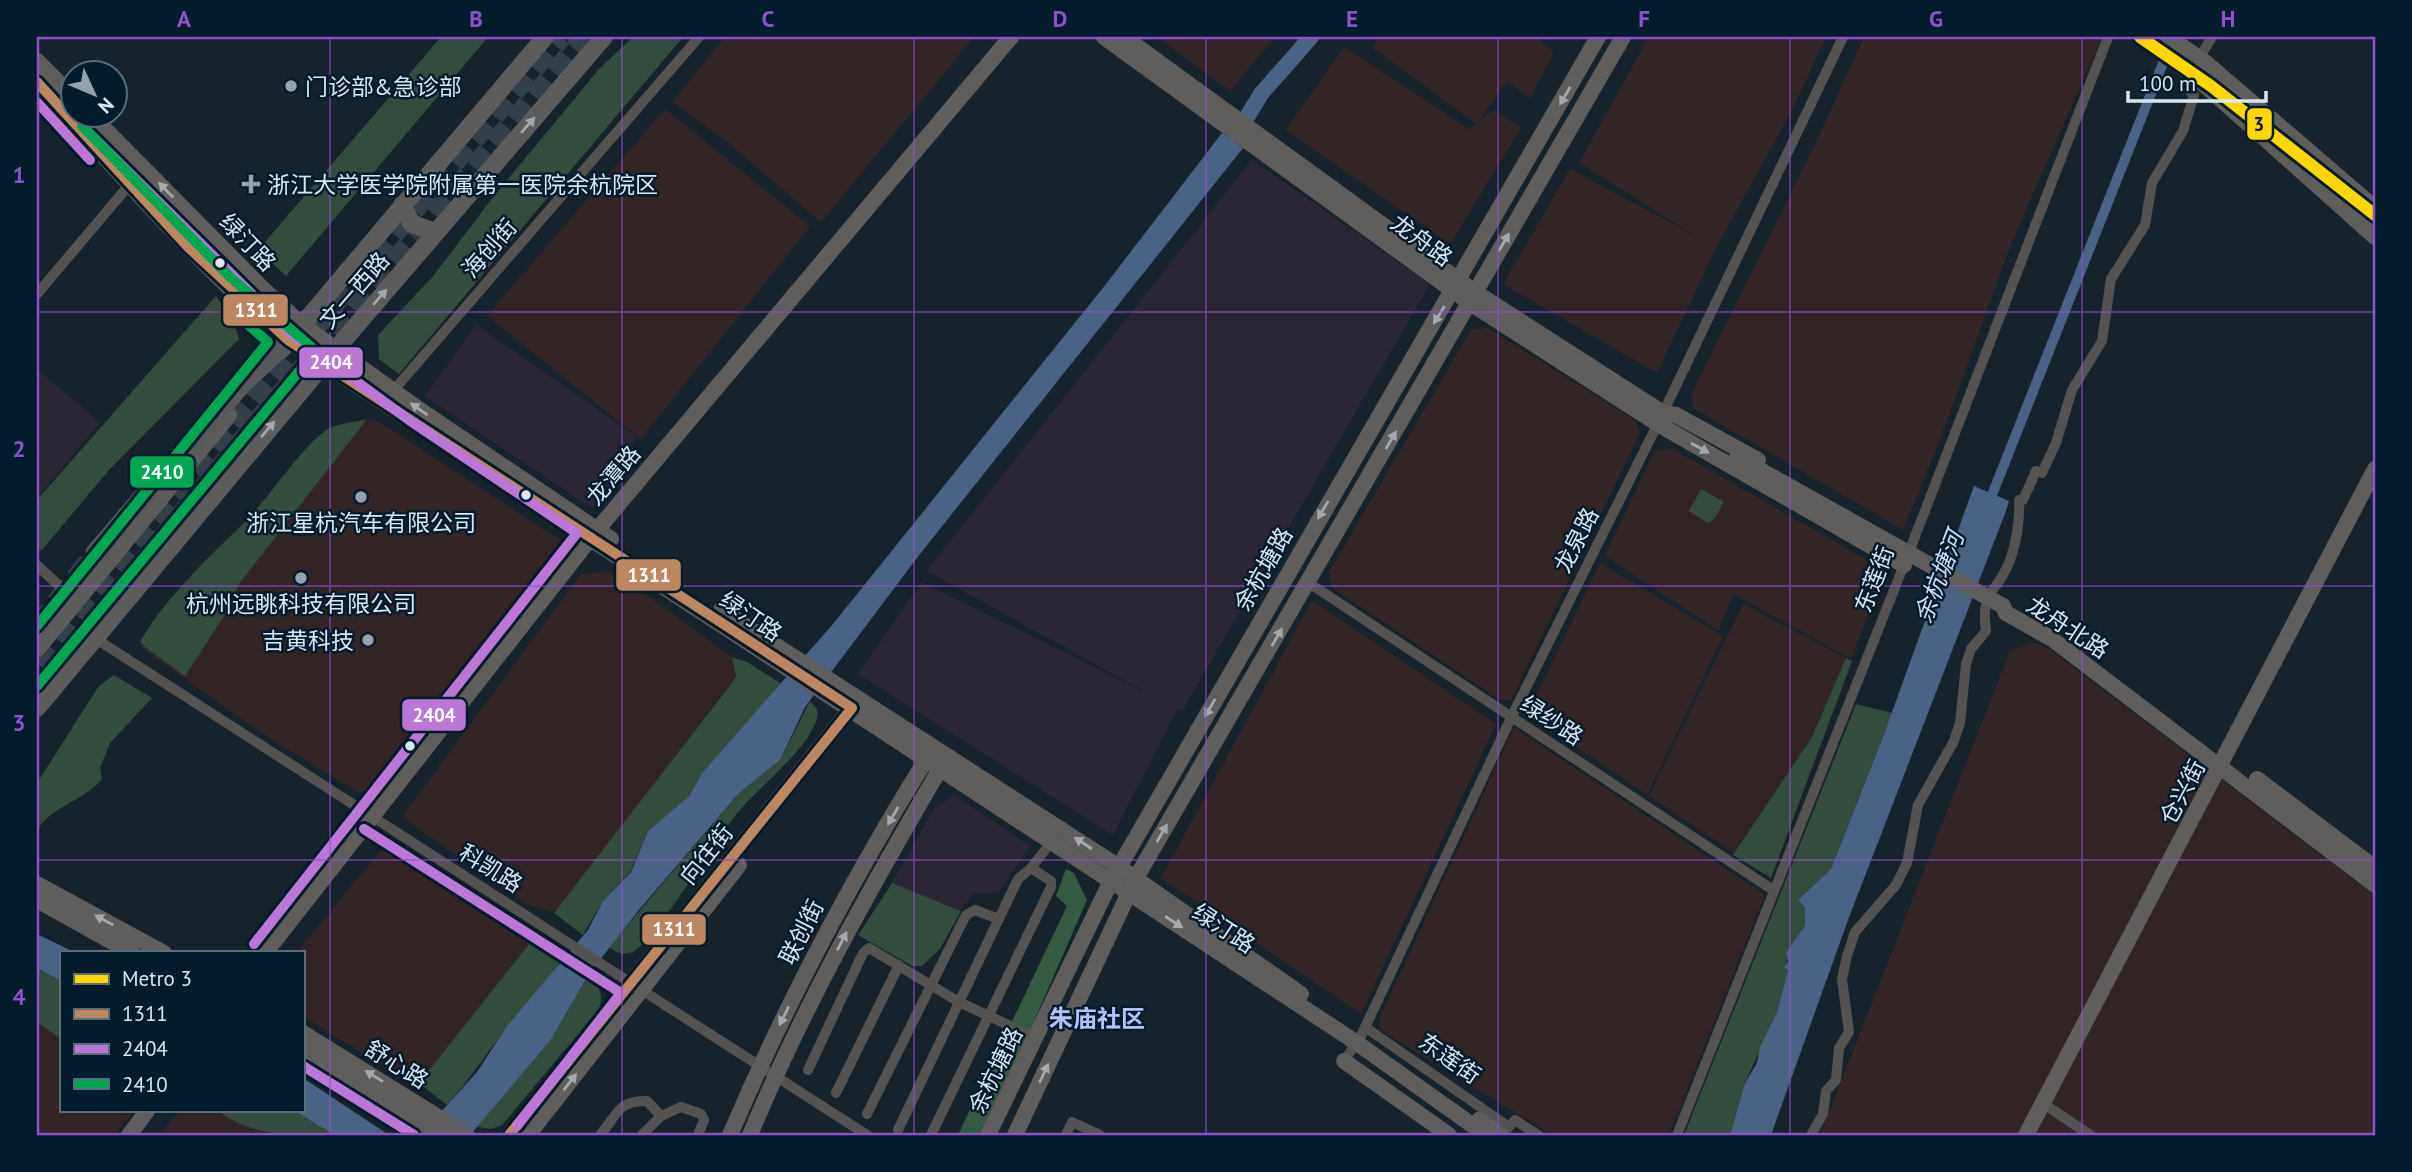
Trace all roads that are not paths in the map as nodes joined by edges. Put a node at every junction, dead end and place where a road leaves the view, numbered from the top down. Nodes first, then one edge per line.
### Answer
1 (545, 37) edge
2 (604, 37) edge
3 (699, 37) edge
4 (1011, 37) edge
5 (1104, 37) edge
6 (1124, 37) edge
7 (1598, 37) edge
8 (1623, 37) edge
9 (1843, 37) edge
10 (2108, 37) edge
11 (2141, 37) edge
12 (2168, 37) edge
13 (2212, 37) edge
14 (37, 61) edge
15 (37, 82) edge
16 (60, 84) edge
17 (1222, 115) junction
18 (106, 130) edge
19 (130, 184) junction
20 (402, 205) junction
21 (2375, 208) edge
22 (436, 232) junction
23 (2375, 237) edge
24 (1457, 286) junction
25 (37, 294) edge
26 (1472, 298) junction
27 (295, 332) junction
28 (336, 349) junction
29 (323, 365) junction
30 (393, 391) junction
31 (1660, 419) junction
32 (1726, 442) junction
33 (1731, 459) junction
34 (2375, 468) edge
35 (593, 534) junction
36 (1910, 548) junction
37 (96, 553) tunnel mouth
38 (37, 565) edge
39 (1904, 565) junction
40 (1309, 583) junction
41 (74, 600) junction
42 (2003, 606) joint
43 (93, 636) junction
44 (37, 648) edge
45 (859, 705) junction
46 (37, 708) edge
47 (1511, 718) junction
48 (2224, 760) junction
49 (934, 762) junction
50 (372, 817) junction
51 (1052, 841) junction
52 (2375, 868) edge
53 (1031, 869) junction
54 (1115, 874) junction
55 (37, 884) edge
56 (1132, 885) junction
57 (2375, 885) edge
58 (1773, 890) junction
59 (37, 900) edge
60 (999, 919) junction
61 (128, 951) edge
62 (160, 951) edge
63 (267, 951) edge
64 (900, 965) junction
65 (932, 985) junction
66 (636, 986) junction
67 (959, 1002) junction
68 (989, 1015) junction
69 (304, 1033) edge
70 (1361, 1035) junction
71 (1037, 1038) junction
72 (304, 1051) edge
73 (1344, 1060) joint
74 (759, 1066) junction
75 (808, 1070) dead end
76 (775, 1076) junction
77 (836, 1093) dead end
78 (2044, 1104) junction
79 (146, 1112) edge
80 (867, 1114) dead end
81 (661, 1116) junction
82 (426, 1118) junction
83 (898, 1130) dead end
84 (1503, 1132) edge
85 (129, 1135) edge
86 (440, 1135) edge
87 (467, 1135) edge
88 (509, 1135) edge
89 (528, 1135) edge
90 (600, 1135) edge
91 (642, 1135) edge
92 (698, 1135) edge
93 (730, 1135) edge
94 (750, 1135) edge
95 (867, 1135) edge
96 (931, 1135) edge
97 (988, 1135) edge
98 (1015, 1135) edge
99 (1066, 1135) edge
100 (1100, 1135) edge
101 (1449, 1135) edge
102 (1486, 1135) edge
103 (1538, 1135) edge
104 (1677, 1135) edge
105 (1811, 1135) edge
106 (2026, 1135) edge
107 (2090, 1135) edge

1 - 20 main road
22 -> 2 main road, 文一西路
3 - 30 street, 海创街
4 - 35 street, 龙潭路
5 - 17 street, 龙舟路
6 - 17 street, 龙舟路
7 -> 24 street, 余杭塘路
26 -> 8 street, 余杭塘路
9 - 31 street, 龙泉路
10 - 36 street, 东莲街
11 - 23 street, bridge
12 - 21 street, bridge
13 - 105 street
14 - 16 street
15 - 19 street, 绿汀路
17 - 24 street, 龙舟路
27 -> 18 street, 绿汀路
19 - 25 street
19 - 27 street, 绿汀路
20 - 22 main road
20 - 27 main road
28 -> 22 main road, 文一西路
24 - 26 street, 龙舟路
24 -> 54 street, 余杭塘路
26 - 31 street, 龙舟路
40 -> 26 street, 余杭塘路
27 - 28 street, 绿汀路
27 - 29 street, 绿汀路
27 - 37 highway
27 - 41 main road
28 - 29 main road, 文一西路
28 - 30 street, 绿汀路
29 - 35 street, 绿汀路
43 -> 29 main road, 文一西路
35 -> 30 street, 绿汀路
31 - 32 street, 龙舟路
31 -> 33 street, 龙舟路
31 - 47 street, 龙泉路
32 - 33 street, 龙舟路
32 - 36 street, 龙舟路
33 - 39 street, 龙舟路
33 - 42 street, 龙舟路, bridge
34 - 48 street, 仓兴街
35 - 45 street, 绿汀路
35 - 50 street, 龙潭路
36 - 39 street, 东莲街
38 - 41 street
39 - 58 street, 东莲街
40 - 47 street, 绿纱路
56 -> 40 street, 余杭塘路
41 - 44 main road
42 - 48 street, 龙舟北路
43 - 46 main road, 文一西路
43 - 50 street, 科凯路
45 - 49 street, 绿汀路
54 -> 45 street, 绿汀路
45 - 66 street, 向往街
47 - 58 street, 绿纱路
47 - 70 street, 龙泉路
48 - 52 street, 龙舟北路
48 - 57 street, 龙舟北路
48 - 78 street, 仓兴街
49 - 51 street, 绿汀路
49 -> 74 street, 联创街
76 -> 49 street, 联创街
50 - 63 street, 龙潭路
50 - 66 street, 科凯路
51 - 53 street
51 - 54 street, 绿汀路
53 - 60 street
53 - 68 street
54 - 56 street, 绿汀路
54 - 71 street, 余杭塘路
62 -> 55 street
56 - 70 street, 绿汀路
98 -> 56 street, 余杭塘路
58 - 104 street, 东莲街
59 - 61 street
60 - 65 street
60 - 67 street
64 - 65 street
64 - 75 street
64 - 77 street
65 - 67 street
65 - 80 street
66 - 74 street, 科凯路
66 - 88 street, 向往街
89 -> 66 street, 向往街
67 - 68 street
67 - 83 street
68 - 71 street
68 - 96 street
82 -> 69 street, 舒心路
70 - 73 street, 龙泉路
70 - 84 street, 绿汀路
70 - 102 street, 绿汀路
71 - 97 street, 余杭塘路
72 - 82 street, 舒心路
73 - 101 street
74 - 76 street, 科凯路
74 - 93 street, 联创街
76 - 94 street, 联创街
76 - 95 street, 科凯路
78 - 106 street, 仓兴街
78 - 107 street
79 - 85 street
81 - 90 street
81 - 91 street
81 - 92 street
82 - 86 street, 舒心路
82 - 87 street, 舒心路
84 - 103 street
99 - 100 street

